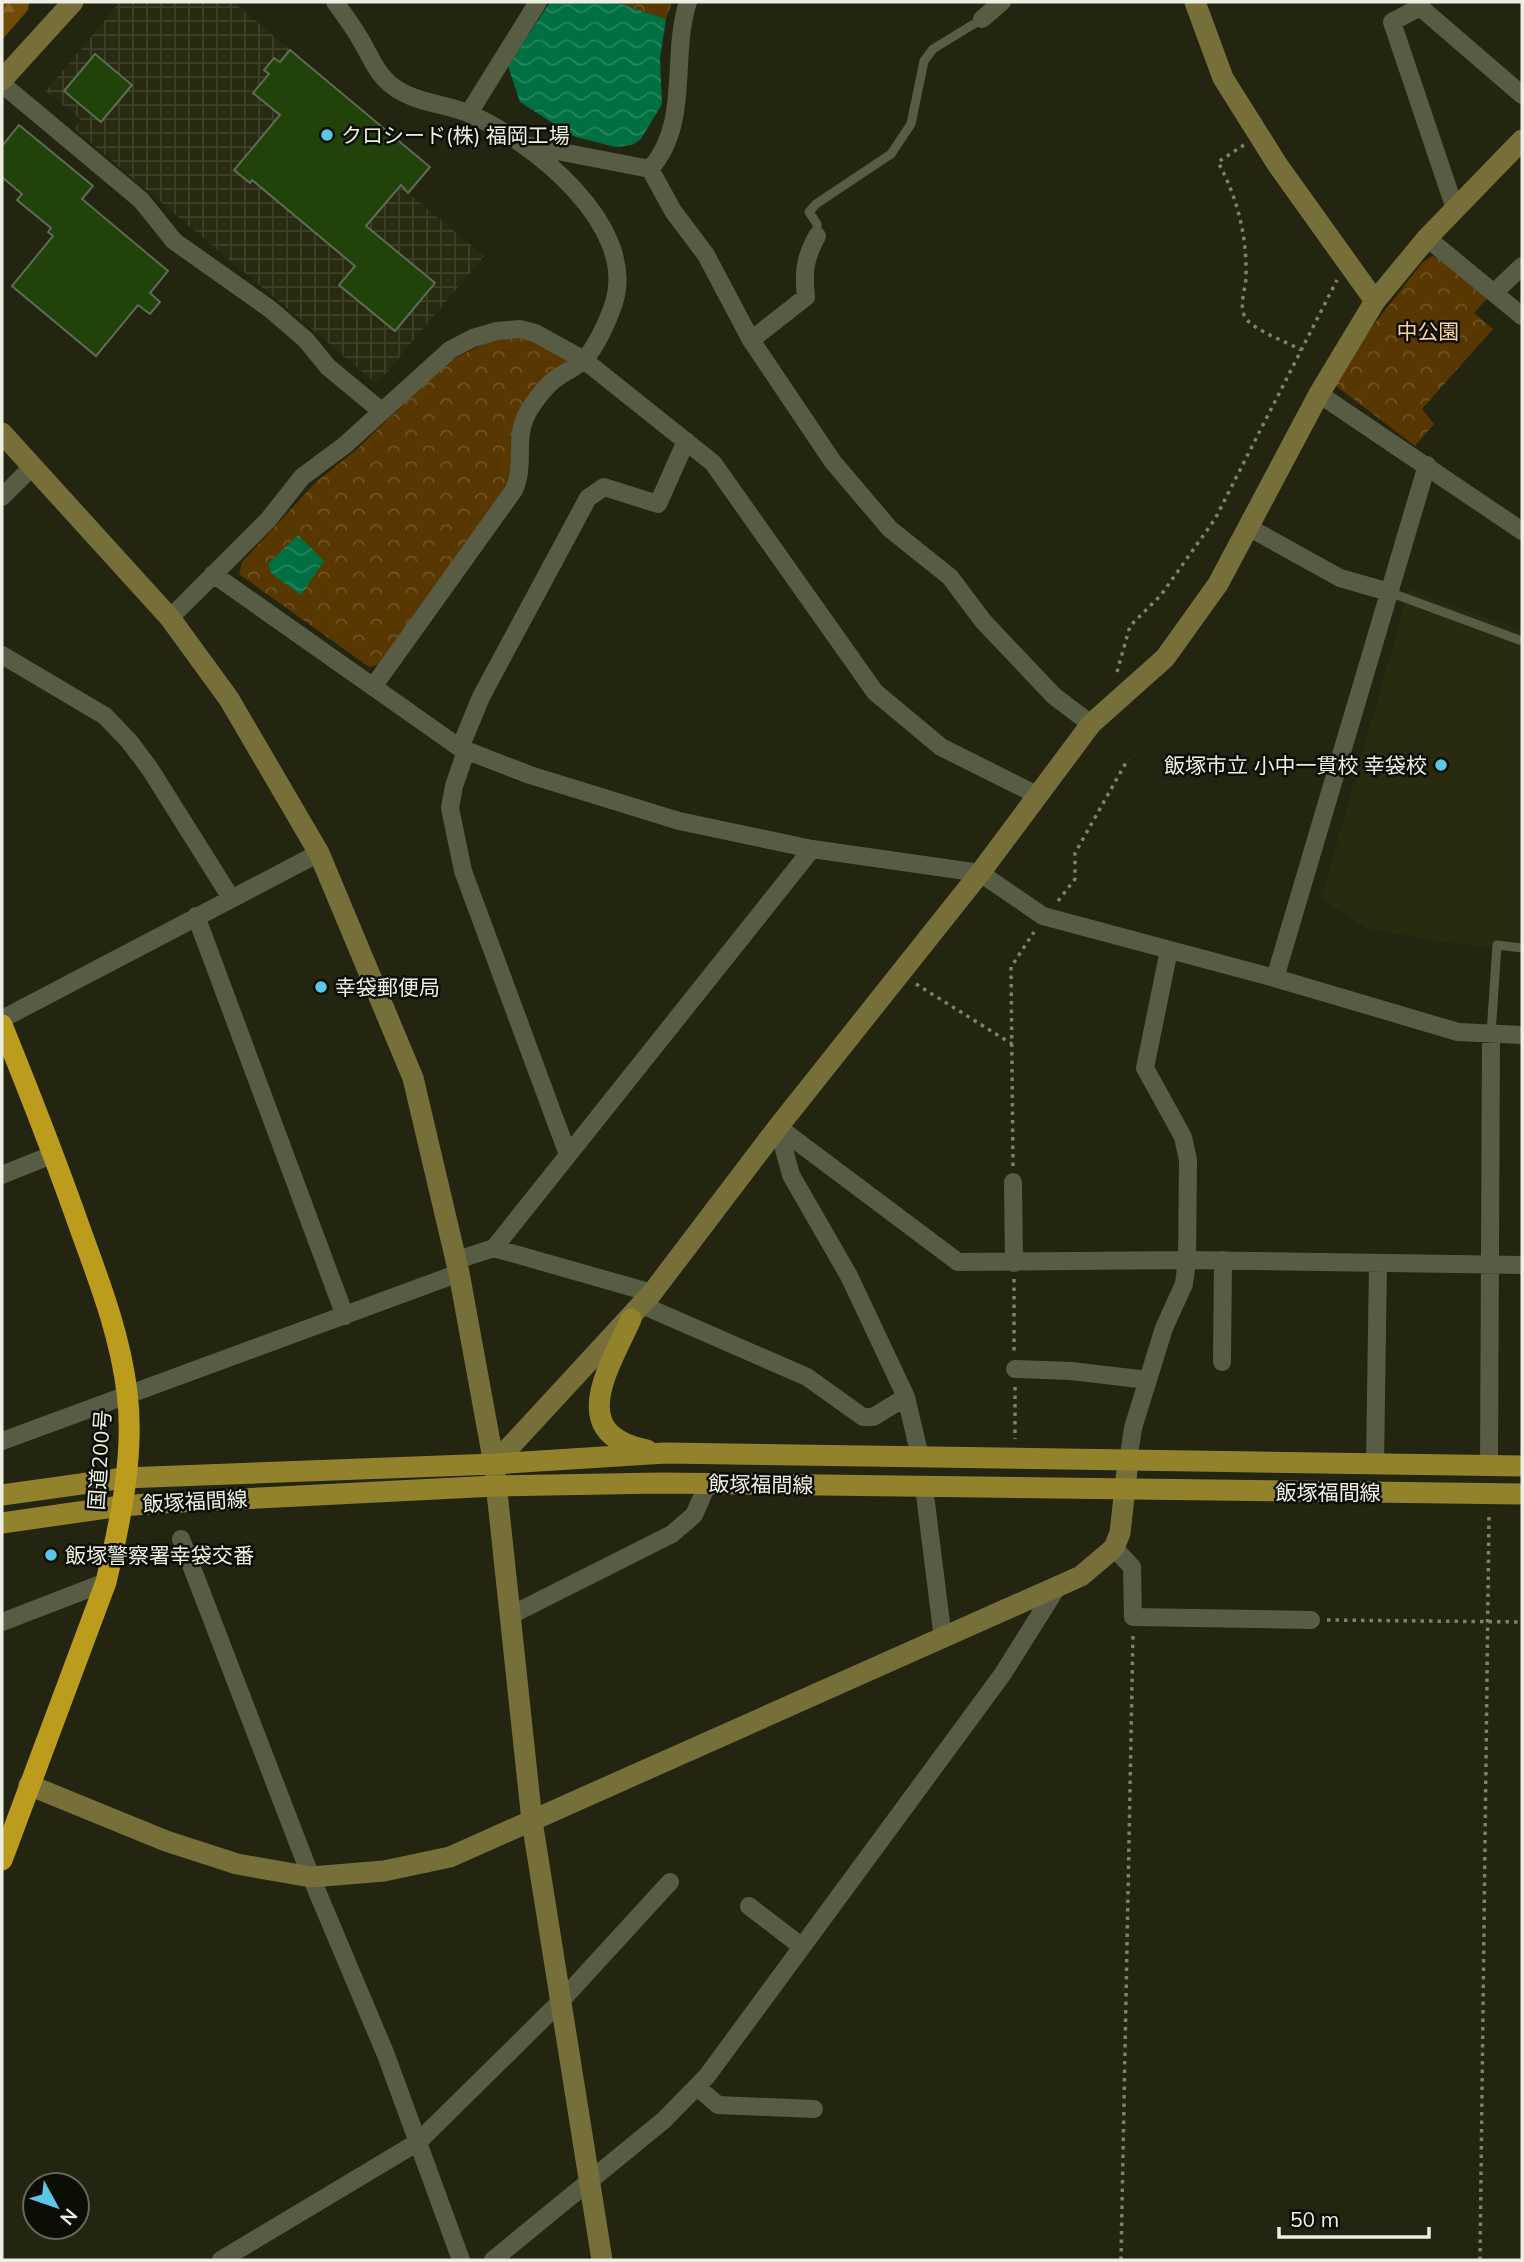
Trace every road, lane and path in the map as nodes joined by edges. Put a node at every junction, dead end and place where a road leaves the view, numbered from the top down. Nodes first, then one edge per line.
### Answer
1 (73, 2) edge
2 (335, 2) edge
3 (538, 2) edge
4 (688, 2) edge
5 (1002, 2) edge
6 (1195, 2) edge
7 (982, 19) joint
8 (2, 82) edge
9 (1522, 95) edge
10 (469, 113) junction
11 (1259, 135) junction
12 (1522, 140) edge
13 (523, 145) junction
14 (650, 170) junction
15 (1455, 209) junction
16 (817, 236) joint
17 (1427, 238) junction
18 (1347, 263) junction
19 (1522, 266) edge
20 (1494, 293) junction
21 (1375, 301) junction
22 (1522, 316) edge
23 (751, 340) junction
24 (1301, 350) junction
25 (584, 359) junction
26 (1319, 394) junction
27 (380, 410) junction
28 (2, 433) edge
29 (686, 441) junction
30 (1427, 464) junction
31 (32, 467) junction
32 (2, 497) edge
33 (1248, 527) junction
34 (1522, 531) edge
35 (213, 574) junction
36 (1389, 592) junction
37 (170, 618) junction
38 (1522, 641) edge
39 (2, 654) edge
40 (373, 687) junction
41 (1110, 708) junction
42 (1091, 724) junction
43 (463, 749) junction
44 (1128, 759) dead end
45 (1037, 795) junction
46 (812, 849) junction
47 (319, 853) junction
48 (980, 873) junction
49 (231, 898) junction
50 (196, 916) junction
51 (1043, 916) junction
52 (1522, 948) edge
53 (1169, 950) junction
54 (903, 972) junction
55 (1275, 978) junction
56 (2, 1019) edge
57 (2, 1025) edge
58 (1491, 1035) junction
59 (1522, 1035) edge
60 (1012, 1044) junction
61 (778, 1127) junction
62 (567, 1152) junction
63 (54, 1154) junction
64 (2, 1175) edge
65 (1013, 1182) joint
66 (494, 1248) junction
67 (1187, 1260) junction
68 (1223, 1261) junction
69 (1014, 1263) junction
70 (1378, 1263) junction
71 (1490, 1264) junction
72 (1522, 1265) edge
73 (458, 1267) junction
74 (641, 1306) junction
75 (345, 1316) junction
76 (1222, 1362) dead end
77 (1015, 1369) dead end
78 (1148, 1380) junction
79 (128, 1394) junction
80 (906, 1397) junction
81 (2, 1441) edge
82 (664, 1453) junction
83 (920, 1456) junction
84 (1128, 1461) junction
85 (494, 1464) junction
86 (1375, 1464) junction
87 (1489, 1465) junction
88 (1522, 1466) edge
89 (124, 1478) junction
90 (708, 1483) junction
91 (495, 1486) junction
92 (925, 1487) junction
93 (1125, 1491) junction
94 (1489, 1493) junction
95 (1522, 1494) edge
96 (2, 1495) edge
97 (121, 1506) junction
98 (2, 1523) edge
99 (181, 1539) dead end
100 (1114, 1548) junction
101 (106, 1582) junction
102 (1058, 1586) junction
103 (509, 1616) junction
104 (1133, 1617) junction
105 (1311, 1619) joint
106 (2, 1622) edge
107 (1489, 1622) junction
108 (1522, 1622) edge
109 (943, 1639) junction
110 (29, 1785) junction
111 (532, 1821) junction
112 (2, 1860) edge
113 (311, 1877) junction
114 (670, 1882) dead end
115 (749, 1906) dead end
116 (801, 1946) junction
117 (561, 2001) junction
118 (696, 2087) junction
119 (814, 2109) dead end
120 (418, 2142) junction
121 (590, 2183) junction
122 (221, 2260) edge
123 (461, 2260) edge
124 (493, 2260) edge
125 (602, 2260) edge
126 (1121, 2260) edge
127 (1480, 2260) edge

1 - 8 street
2 - 10 street
3 - 10 street
4 - 14 street
5 - 7 street
6 - 11 street
7 - 16 lane
8 - 27 street
9 - 15 street
10 - 13 street
11 - 18 street
11 - 24 path
12 - 15 street
13 - 14 street
13 - 25 street
14 - 23 street
15 - 17 street
16 - 23 street
17 - 20 street
17 - 21 street
18 - 21 street
18 - 24 path
19 - 20 street
20 - 22 street
21 - 26 street
23 - 42 street
24 - 41 path
25 - 27 street
25 - 29 street
25 - 40 street
26 - 30 street
26 - 33 street
27 - 35 street
28 - 31 street
29 - 43 street
29 - 45 street
30 - 34 street
30 - 36 street
31 - 32 street
31 - 37 street
33 - 36 street
33 - 41 street
35 - 37 street
35 - 40 street
36 - 38 lane
36 - 55 street
37 - 47 street
39 - 49 street
40 - 43 street
41 - 42 street
42 - 45 street
43 - 46 street
43 - 62 street
44 - 51 path
45 - 48 street
46 - 48 street
46 - 62 street
47 - 49 street
47 - 73 street
48 - 51 street
48 - 54 street
49 - 50 street
50 - 56 street
50 - 75 street
51 - 53 street
51 - 60 path
52 - 58 lane
53 - 55 street
53 - 67 street
54 - 60 path
54 - 61 street
55 - 58 street
57 - 63 highway, 国道200号
58 - 59 street
58 - 71 street
60 - 65 path
61 - 69 street
61 - 74 street
61 - 80 street
62 - 66 street
63 - 64 street
63 - 79 highway, 国道200号
65 - 69 street
66 - 73 street
66 - 74 street
67 - 68 street
67 - 69 street
67 - 78 street
68 - 70 street
68 - 76 street
70 - 71 street
70 - 86 street
71 - 72 street
71 - 87 street
73 - 75 street
73 - 85 street
74 - 80 street
74 - 82 main road
74 - 85 street
75 - 79 street
77 - 78 street
78 - 84 street
79 - 81 street
79 - 89 highway, 国道200号
80 - 83 street
82 - 83 main road, 飯塚福間線
82 - 85 main road, 飯塚福間線
83 - 84 main road, 飯塚福間線
84 - 86 main road, 飯塚福間線
84 - 93 street
85 - 89 main road, 飯塚福間線
85 - 91 street
86 - 87 main road, 飯塚福間線
87 - 88 main road, 飯塚福間線
89 - 96 main road, 飯塚福間線
89 - 97 highway, 国道200号
90 - 91 main road, 飯塚福間線
90 - 92 main road, 飯塚福間線
90 - 103 street
91 - 97 main road, 飯塚福間線
91 - 103 street
92 - 93 main road, 飯塚福間線
92 - 109 street
93 - 94 main road, 飯塚福間線
93 - 100 street
94 - 95 main road, 飯塚福間線
94 - 107 path
97 - 98 main road, 飯塚福間線
97 - 101 highway, 国道200号
99 - 113 street
100 - 102 street
100 - 104 street
101 - 106 street
101 - 110 highway, 国道200号
102 - 109 street
102 - 116 street
103 - 111 street
104 - 105 street
104 - 126 path
105 - 107 path
107 - 108 path
107 - 127 path
109 - 111 street
110 - 112 highway, 国道200号
110 - 113 street
111 - 113 street
111 - 117 street
113 - 120 street
114 - 117 street
115 - 116 street
116 - 118 street
117 - 120 street
117 - 121 street
118 - 119 street
118 - 121 street
120 - 122 street
120 - 123 street
121 - 124 street
121 - 125 street

